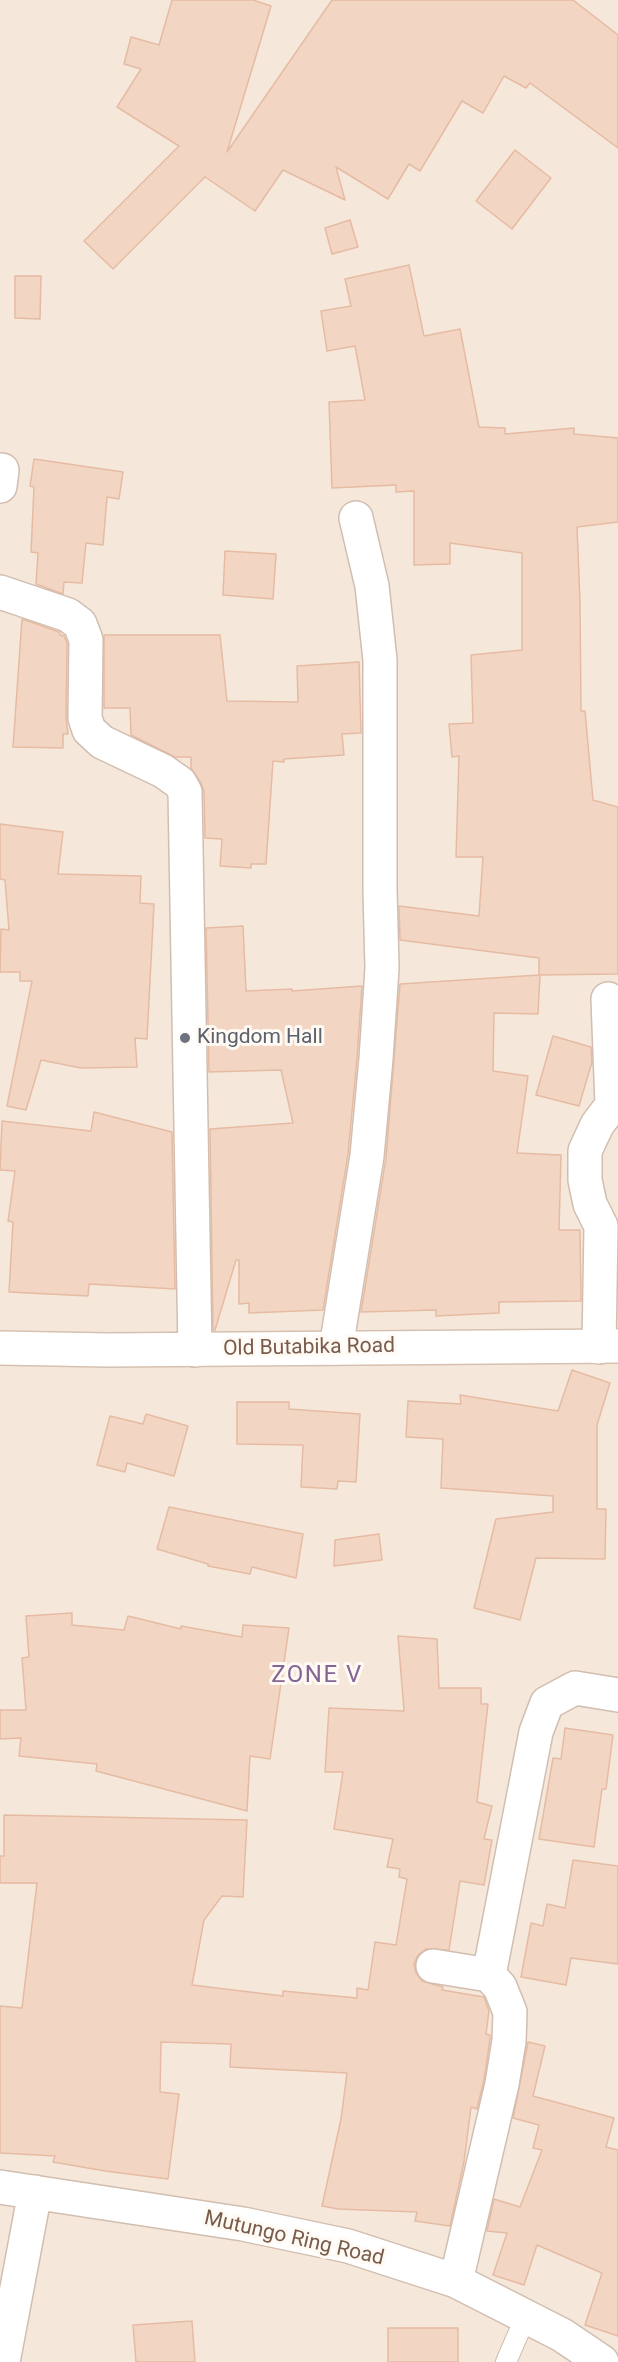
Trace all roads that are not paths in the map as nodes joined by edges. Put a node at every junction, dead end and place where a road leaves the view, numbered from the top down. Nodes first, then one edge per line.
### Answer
1 (356, 518) dead end
2 (0, 592) edge
3 (608, 999) dead end
4 (608, 1346) edge
5 (0, 1348) edge
6 (336, 1348) junction
7 (195, 1350) junction
8 (618, 1695) edge
9 (433, 1966) dead end
10 (489, 1975) junction
11 (0, 2187) edge
12 (35, 2192) junction
13 (456, 2281) junction
14 (525, 2316) junction
15 (3, 2362) edge
16 (506, 2362) edge
17 (602, 2362) edge

1 - 6 street
2 - 7 street
3 - 4 street
4 - 6 street, Old Butabika Road
5 - 7 street, Old Butabika Road
6 - 7 street, Old Butabika Road
8 - 10 street
9 - 10 street
10 - 13 street
11 - 12 street, Mutungo Ring Road
12 - 13 street, Mutungo Ring Road
12 - 15 street
13 - 14 street, Mutungo Ring Road
14 - 16 lane
14 - 17 street, Mutungo Ring Road

